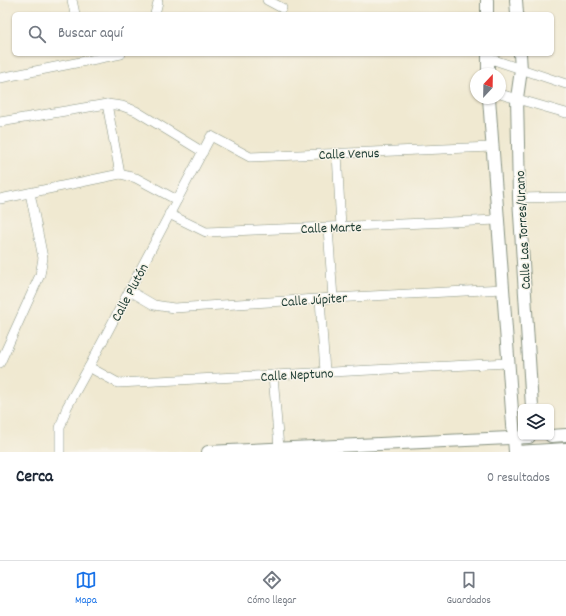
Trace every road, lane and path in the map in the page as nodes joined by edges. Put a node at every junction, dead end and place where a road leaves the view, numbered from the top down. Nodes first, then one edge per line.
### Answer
1 (72, 0) edge
2 (267, 0) edge
3 (487, 0) edge
4 (516, 0) edge
5 (158, 2) dead end
6 (283, 7) edge
7 (75, 12) edge
8 (156, 12) edge
9 (487, 12) edge
10 (517, 12) edge
11 (102, 56) edge
12 (488, 56) edge
13 (520, 56) edge
14 (83, 58) edge
15 (488, 68) edge
16 (521, 70) junction
17 (0, 78) edge
18 (566, 84) edge
19 (506, 95) edge
20 (517, 98) junction
21 (107, 104) junction
22 (489, 104) edge
23 (566, 113) edge
24 (0, 122) edge
25 (211, 136) joint
26 (492, 147) junction
27 (203, 152) junction
28 (337, 153) junction
29 (120, 174) junction
30 (30, 193) junction
31 (566, 196) edge
32 (520, 198) junction
33 (0, 199) edge
34 (177, 200) junction
35 (169, 214) junction
36 (498, 220) junction
37 (341, 227) junction
38 (328, 228) junction
39 (503, 289) junction
40 (130, 291) junction
41 (333, 298) junction
42 (320, 299) junction
43 (0, 363) edge
44 (508, 363) junction
45 (89, 367) junction
46 (325, 372) junction
47 (273, 375) junction
48 (532, 404) edge
49 (566, 435) edge
50 (554, 436) edge
51 (514, 438) junction
52 (518, 438) edge
53 (533, 440) edge
54 (279, 448) junction
55 (326, 449) edge
56 (566, 449) edge
57 (534, 451) edge
58 (60, 452) edge
59 (208, 452) edge
60 (516, 452) edge

1 - 7 street
2 - 6 street
3 - 9 street
4 - 10 street
5 - 8 street
11 - 14 street
12 - 15 street
12 - 16 street
13 - 16 street, Calle Las Torres/Urano
14 - 17 street
16 - 18 street
16 - 20 street, Calle Las Torres/Urano
19 - 20 street
20 - 23 street
20 - 32 street, Calle Las Torres/Urano
21 - 24 street
21 - 27 street
21 - 29 street
22 - 26 street, Calle Las Torres/Urano
25 - 27 street, Calle Plutón
25 - 28 street, Calle Venus
26 - 28 street, Calle Venus
26 - 36 street, Calle Las Torres/Urano
27 - 34 street, Calle Plutón
28 - 37 street
29 - 30 street
29 - 34 street
30 - 33 street
30 - 43 street
31 - 32 street
32 - 48 street, Calle Las Torres/Urano
34 - 35 street, Calle Plutón
35 - 38 street, Calle Marte
35 - 40 street, Calle Plutón
36 - 37 street, Calle Marte
36 - 39 street, Calle Las Torres/Urano
37 - 38 street, Calle Marte
38 - 41 street
39 - 41 street, Calle Júpiter
39 - 44 street, Calle Las Torres/Urano
40 - 42 street, Calle Júpiter
40 - 45 street, Calle Plutón
41 - 42 street, Calle Júpiter
42 - 46 street
44 - 46 street, Calle Neptuno
44 - 51 street, Calle Las Torres/Urano
45 - 47 street, Calle Neptuno
45 - 58 street, Calle Plutón
46 - 47 street, Calle Neptuno
47 - 54 street
49 - 50 street
51 - 52 street
51 - 55 street
51 - 60 street, Calle Las Torres/Urano
53 - 57 street
54 - 55 street
54 - 59 street
56 - 57 street
57 - 60 street

